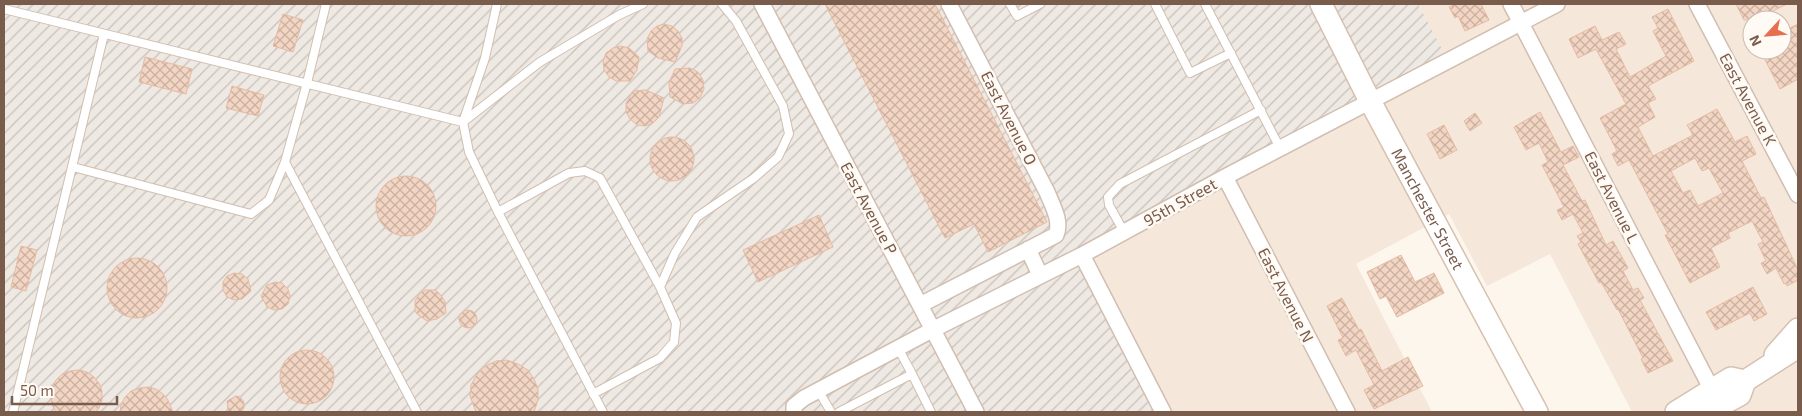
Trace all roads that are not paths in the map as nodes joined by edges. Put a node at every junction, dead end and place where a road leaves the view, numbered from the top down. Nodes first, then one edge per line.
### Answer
1 (326, 4) edge
2 (497, 4) edge
3 (643, 4) edge
4 (722, 4) edge
5 (762, 4) edge
6 (949, 4) edge
7 (1010, 4) edge
8 (1040, 4) edge
9 (1155, 4) edge
10 (1205, 4) edge
11 (1321, 4) edge
12 (1511, 4) edge
13 (1557, 4) edge
14 (1697, 4) edge
15 (4, 9) edge
16 (1521, 22) junction
17 (104, 34) junction
18 (1231, 53) junction
19 (307, 83) junction
20 (1370, 101) junction
21 (1261, 110) junction
22 (463, 122) junction
23 (1280, 148) junction
24 (285, 162) junction
25 (73, 167) junction
26 (1225, 177) junction
27 (1798, 195) edge
28 (498, 212) junction
29 (1124, 232) junction
30 (1028, 249) junction
31 (1082, 255) junction
32 (1040, 275) junction
33 (660, 287) junction
34 (920, 306) junction
35 (1798, 329) edge
36 (932, 330) junction
37 (1798, 347) edge
38 (898, 348) junction
39 (1798, 358) edge
40 (912, 374) junction
41 (1751, 377) junction
42 (818, 390) junction
43 (593, 394) junction
44 (1716, 405) edge
45 (13, 412) edge
46 (417, 412) edge
47 (603, 412) edge
48 (794, 412) edge
49 (831, 412) edge
50 (838, 412) edge
51 (932, 412) edge
52 (976, 412) edge
53 (1163, 412) edge
54 (1347, 412) edge
55 (1537, 412) edge
56 (1676, 412) edge

1 - 19 lane
2 - 22 lane
3 - 22 lane
4 - 33 lane
5 - 34 street, East Avenue P
6 - 30 street, East Avenue O
7 - 8 lane
9 - 18 lane
10 - 18 lane
11 - 20 street, Manchester Street
12 - 16 street, East Avenue L
13 - 16 street, 95th Street
14 - 27 street, East Avenue K
15 - 17 lane
16 - 20 street, 95th Street
16 - 44 street, East Avenue L
17 - 19 lane
17 - 25 lane
18 - 21 lane
19 - 22 lane
19 - 24 lane
20 - 23 street, 95th Street
20 - 55 street, Manchester Street
21 - 23 lane
21 - 29 lane
22 - 28 lane
23 - 26 street, 95th Street
24 - 25 lane
24 - 46 lane
25 - 45 lane
26 - 29 street, 95th Street
26 - 54 street, East Avenue N
28 - 33 lane
28 - 43 lane
29 - 31 street, 95th Street
30 - 32 street
30 - 34 street
31 - 32 street, 95th Street
31 - 53 street
32 - 36 street, 95th Street
33 - 43 lane
34 - 36 street, East Avenue P
35 - 41 street
36 - 38 street, 95th Street
36 - 52 street, East Avenue P
37 - 41 street
38 - 40 lane
38 - 42 street, 95th Street
39 - 41 street
40 - 50 lane
40 - 51 lane
41 - 44 street
42 - 48 street, 95th Street
42 - 49 lane
43 - 47 lane
44 - 56 street

